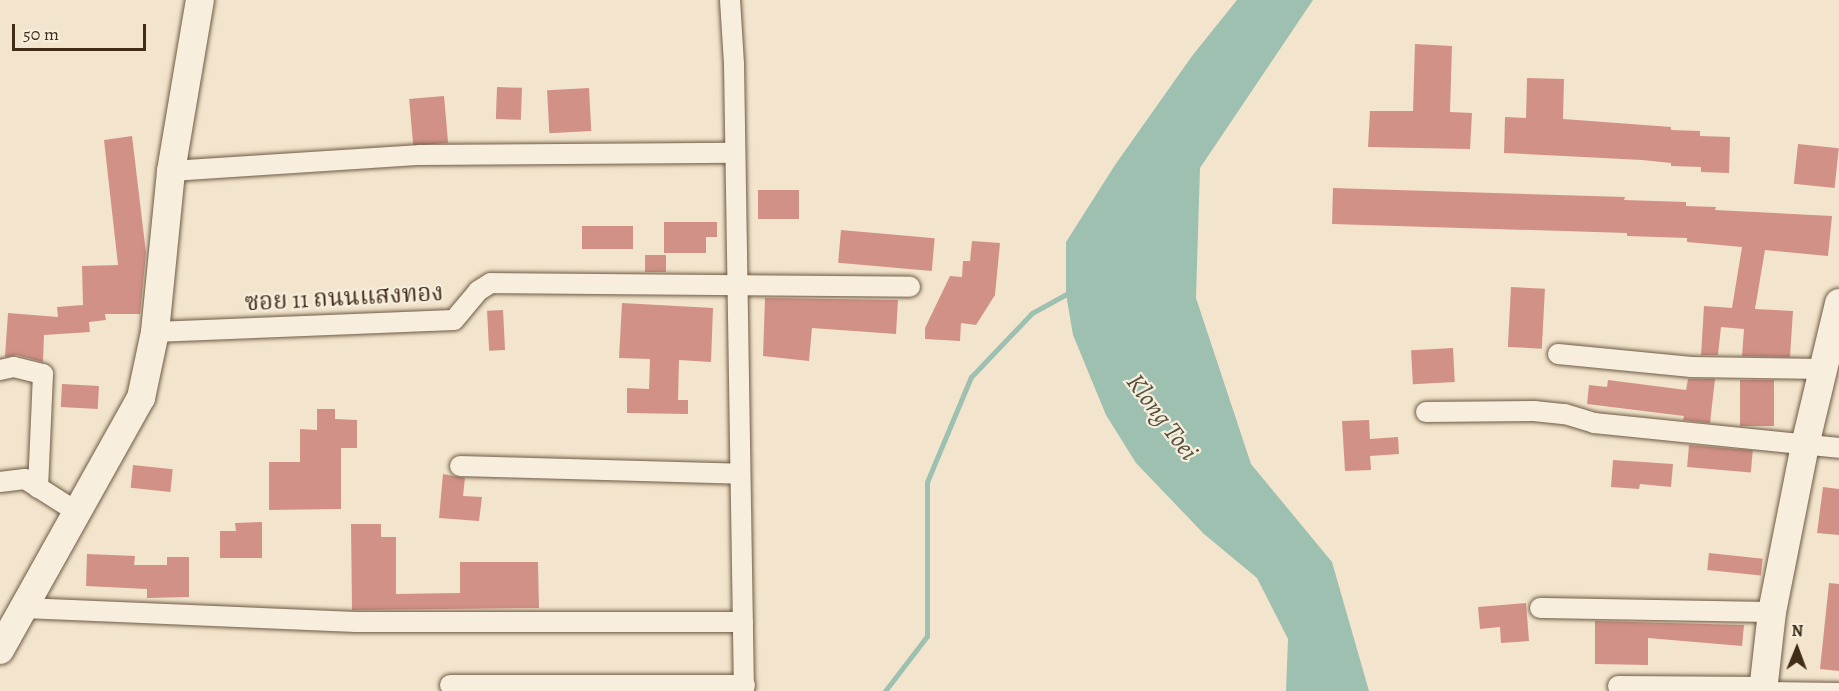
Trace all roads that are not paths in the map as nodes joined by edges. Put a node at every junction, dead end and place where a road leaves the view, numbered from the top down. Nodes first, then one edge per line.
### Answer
1 (200, 0) edge
2 (730, 0) edge
3 (735, 153) junction
4 (171, 171) junction
5 (736, 284) junction
6 (910, 287) dead end
7 (1838, 312) edge
8 (156, 332) junction
9 (1558, 354) dead end
10 (1822, 369) junction
11 (0, 370) edge
12 (1426, 412) dead end
13 (1805, 445) junction
14 (1839, 448) edge
15 (460, 466) dead end
16 (740, 474) junction
17 (0, 482) edge
18 (38, 488) junction
19 (77, 513) junction
20 (24, 608) junction
21 (1540, 608) dead end
22 (1772, 612) junction
23 (743, 622) junction
24 (0, 651) edge
25 (450, 685) dead end
26 (1618, 686) dead end
27 (744, 688) edge
28 (1839, 688) edge
29 (1763, 689) edge

1 - 4 street
2 - 3 street
3 - 4 street
3 - 5 street
4 - 8 street
5 - 6 street, ซอย 11 ถนนแสงทอง
5 - 8 street, ซอย 11 ถนนแสงทอง
5 - 16 street
7 - 10 street
8 - 19 street
9 - 10 street
10 - 13 street
11 - 18 street
12 - 13 street
13 - 14 street
13 - 22 street
15 - 16 street
16 - 23 street
17 - 18 street
18 - 19 street
19 - 20 street
20 - 23 street
20 - 24 street
21 - 22 street
22 - 29 street
23 - 27 street
25 - 27 street
26 - 29 street
28 - 29 lane

